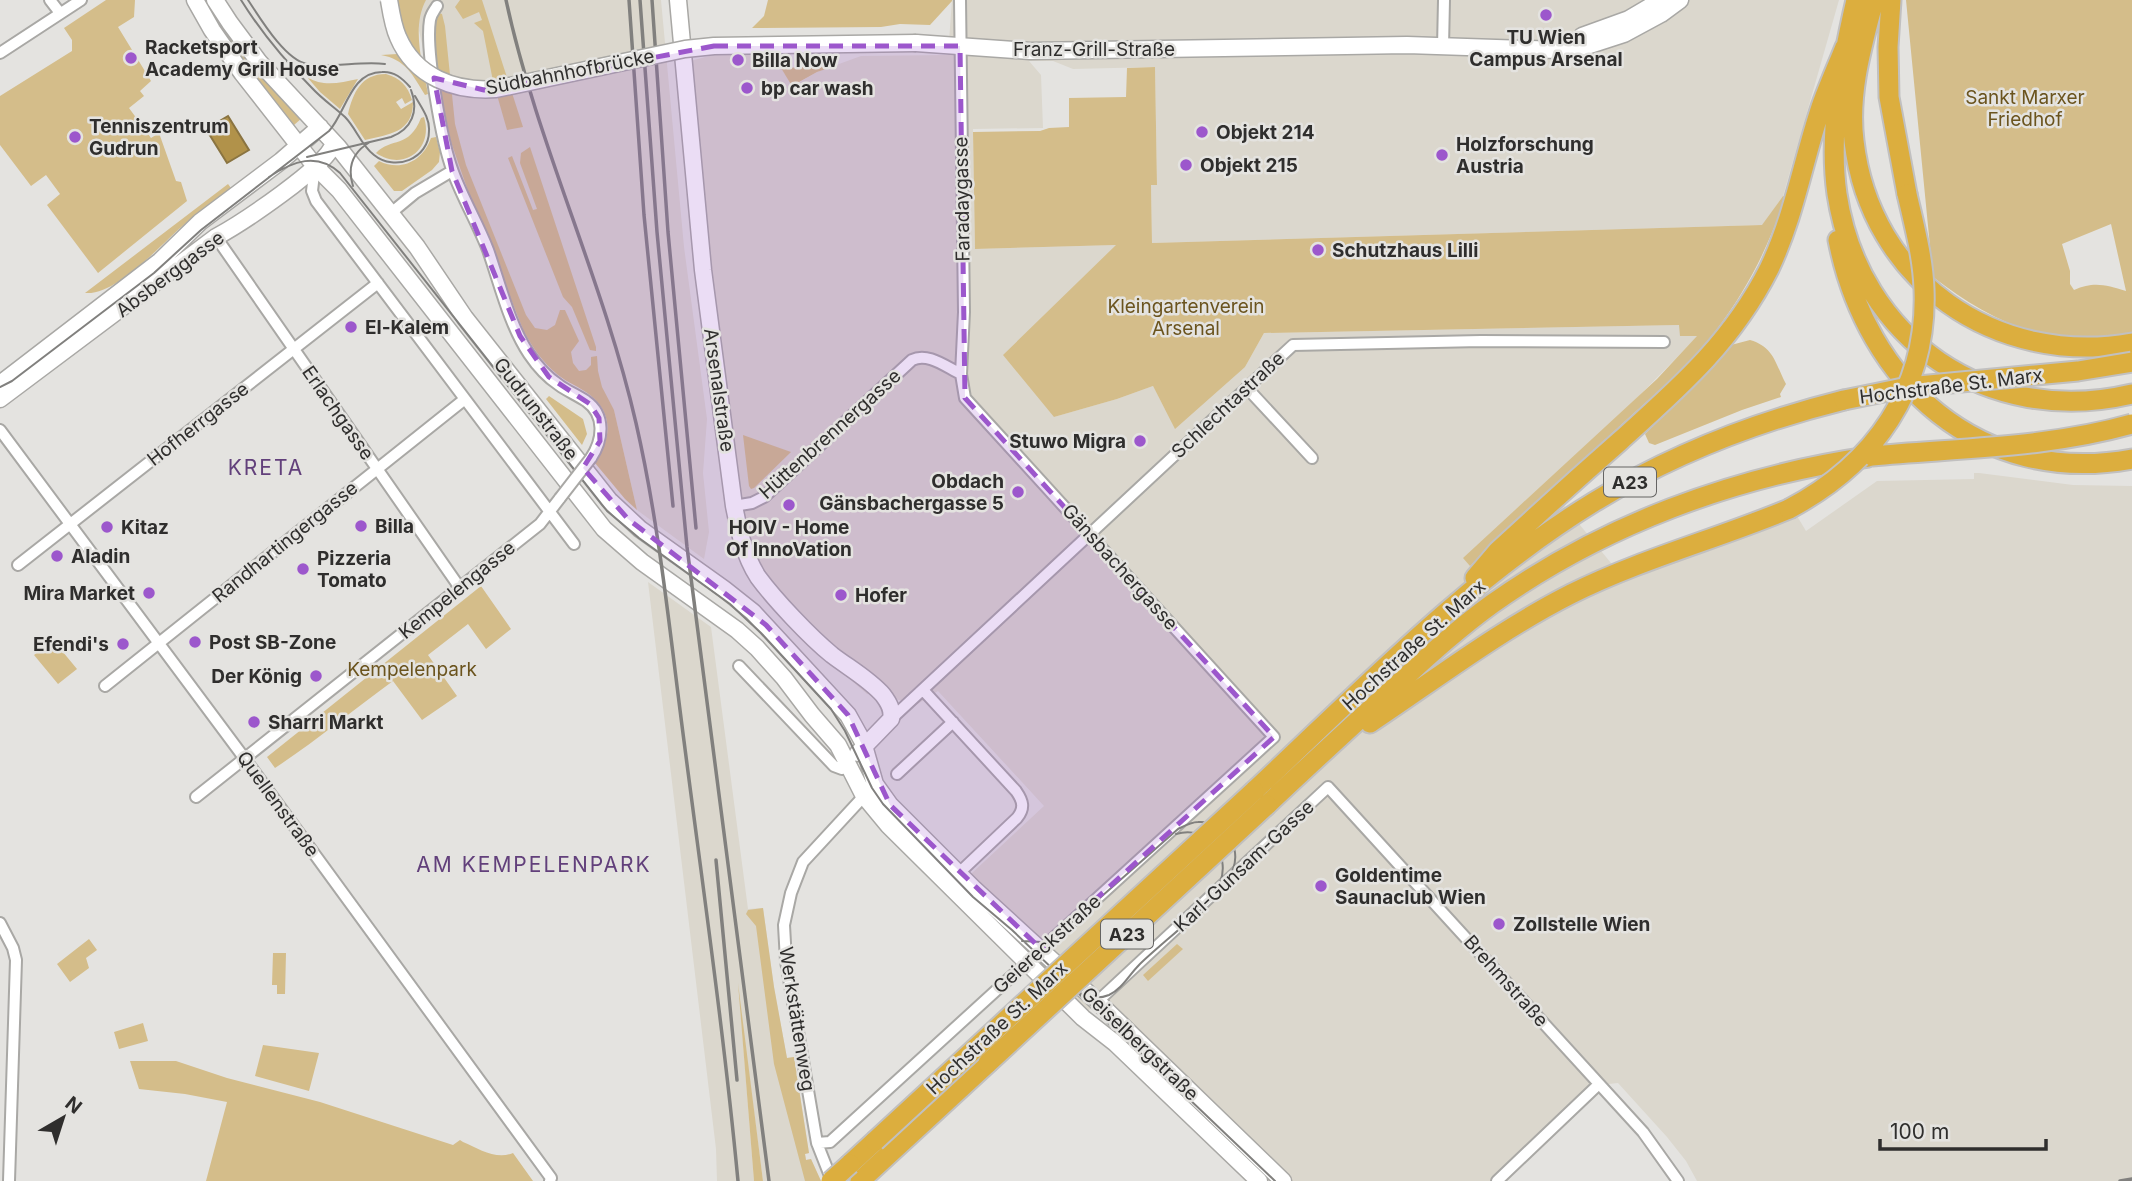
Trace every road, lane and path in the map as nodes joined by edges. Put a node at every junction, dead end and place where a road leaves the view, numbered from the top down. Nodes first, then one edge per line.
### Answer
1 (50, 0) edge
2 (80, 0) edge
3 (195, 0) edge
4 (215, 0) edge
5 (389, 0) edge
6 (678, 0) edge
7 (960, 0) edge
8 (1444, 0) edge
9 (1661, 0) edge
10 (1680, 0) edge
11 (1856, 0) edge
12 (1874, 0) edge
13 (1891, 0) edge
14 (438, 6) dead end
15 (60, 13) junction
16 (960, 46) junction
17 (1443, 47) junction
18 (1845, 47) junction
19 (1515, 48) junction
20 (675, 51) joint
21 (0, 53) edge
22 (320, 127) junction
23 (334, 144) junction
24 (298, 146) junction
25 (315, 166) junction
26 (452, 170) junction
27 (1838, 197) junction
28 (391, 214) junction
29 (216, 237) junction
30 (378, 283) junction
31 (1664, 342) dead end
32 (2132, 343) edge
33 (293, 348) junction
34 (2132, 362) edge
35 (961, 374) junction
36 (0, 384) edge
37 (1247, 388) junction
38 (2132, 394) edge
39 (965, 398) joint
40 (465, 399) junction
41 (0, 400) edge
42 (2132, 424) edge
43 (0, 430) edge
44 (1312, 458) dead end
45 (2132, 459) edge
46 (377, 469) junction
47 (734, 506) junction
48 (551, 512) junction
49 (70, 524) junction
50 (1090, 534) junction
51 (574, 544) dead end
52 (18, 565) dead end
53 (460, 588) junction
54 (1443, 616) junction
55 (159, 643) junction
56 (739, 666) dead end
57 (105, 686) dead end
58 (923, 690) junction
59 (891, 719) junction
60 (953, 723) junction
61 (1274, 737) joint
62 (864, 745) junction
63 (1317, 758) junction
64 (245, 759) junction
65 (849, 764) junction
66 (897, 774) dead end
67 (1328, 787) joint
68 (871, 792) junction
69 (196, 797) dead end
70 (958, 874) junction
71 (0, 923) edge
72 (1041, 949) junction
73 (1027, 963) junction
74 (1097, 1002) junction
75 (1600, 1084) junction
76 (817, 1143) junction
77 (9, 1181) edge
78 (550, 1181) edge
79 (832, 1181) edge
80 (860, 1181) edge
81 (1259, 1181) edge
82 (1283, 1181) edge
83 (1497, 1181) edge
84 (1678, 1181) edge

1 - 15 street
2 - 15 street
3 - 24 main road, Gudrunstraße
4 - 22 main road, Gudrunstraße
5 - 20 main road, Südbahnhofbrücke, bridge
6 - 47 main road, Arsenalstraße
7 - 16 street, Faradaygasse
8 - 17 street
9 - 19 main road, Franz-Grill-Straße
10 - 19 main road, Franz-Grill-Straße
11 - 18 highway
12 - 32 highway
13 - 63 highway, bridge
14 - 26 street
15 - 21 street
16 - 17 main road, Franz-Grill-Straße
16 - 20 main road, Franz-Grill-Straße, bridge
16 - 35 street, Faradaygasse
17 - 19 main road, Franz-Grill-Straße
18 - 27 highway
18 - 54 highway
22 - 23 main road, Gudrunstraße
22 - 24 main road, Absberggasse
23 - 25 main road, Absberggasse
23 - 28 main road, Gudrunstraße
24 - 25 main road, Gudrunstraße
24 - 36 main road, Absberggasse
25 - 29 main road, Absberggasse
25 - 30 street
25 - 65 main road, Gudrunstraße
26 - 28 street
26 - 48 street, Kempelengasse, bridge
27 - 38 highway
27 - 45 highway
28 - 62 main road, Gudrunstraße
29 - 33 street, Erlachgasse
29 - 41 main road, Absberggasse
30 - 33 street, Hofherrgasse
30 - 40 street
31 - 37 street, Schlechtastraße
33 - 46 street, Erlachgasse
33 - 49 street, Hofherrgasse
34 - 54 highway, Hochstraße St. Marx / A23, bridge
35 - 39 street, Faradaygasse
35 - 47 street, Hüttenbrennergasse
37 - 44 street
37 - 50 street, Schlechtastraße
39 - 50 street, Gänsbachergasse
40 - 46 street, Randhartingergasse
40 - 48 street
42 - 63 highway, Hochstraße St. Marx / A23, bridge
43 - 49 street, Quellenstraße
46 - 53 street, Erlachgasse
46 - 55 street, Randhartingergasse
47 - 59 main road, Arsenalstraße
48 - 51 street
48 - 53 street, Kempelengasse
49 - 52 street, Hofherrgasse
49 - 55 street, Quellenstraße
50 - 58 street, Schlechtastraße
50 - 61 street, Gänsbachergasse
53 - 64 street, Kempelengasse
54 - 79 highway, Hochstraße St. Marx / A23, bridge
55 - 57 street, Randhartingergasse
55 - 64 street, Quellenstraße
56 - 65 street
58 - 59 street, Schlechtastraße
58 - 60 street
59 - 62 main road
60 - 66 street
60 - 70 street
61 - 72 street, Geiereckstraße
62 - 65 main road
62 - 68 main road, Gudrunstraße
63 - 80 highway, Hochstraße St. Marx / A23, bridge
64 - 69 street, Kempelengasse
64 - 78 street, Quellenstraße
65 - 68 main road, Gudrunstraße
67 - 74 street, Karl-Gunsam-Gasse
67 - 75 street, Brehmstraße
68 - 70 main road, Geiselbergstraße
68 - 73 main road, Geiselbergstraße
68 - 76 street, Werkstättenweg
70 - 72 main road, Geiselbergstraße
71 - 77 street
72 - 73 street, Geiereckstraße
72 - 74 main road, Geiselbergstraße
73 - 76 street, Geiereckstraße
73 - 81 main road, Geiselbergstraße
74 - 82 main road, Geiselbergstraße
75 - 83 street
75 - 84 street, Brehmstraße
76 - 79 street, Werkstättenweg

